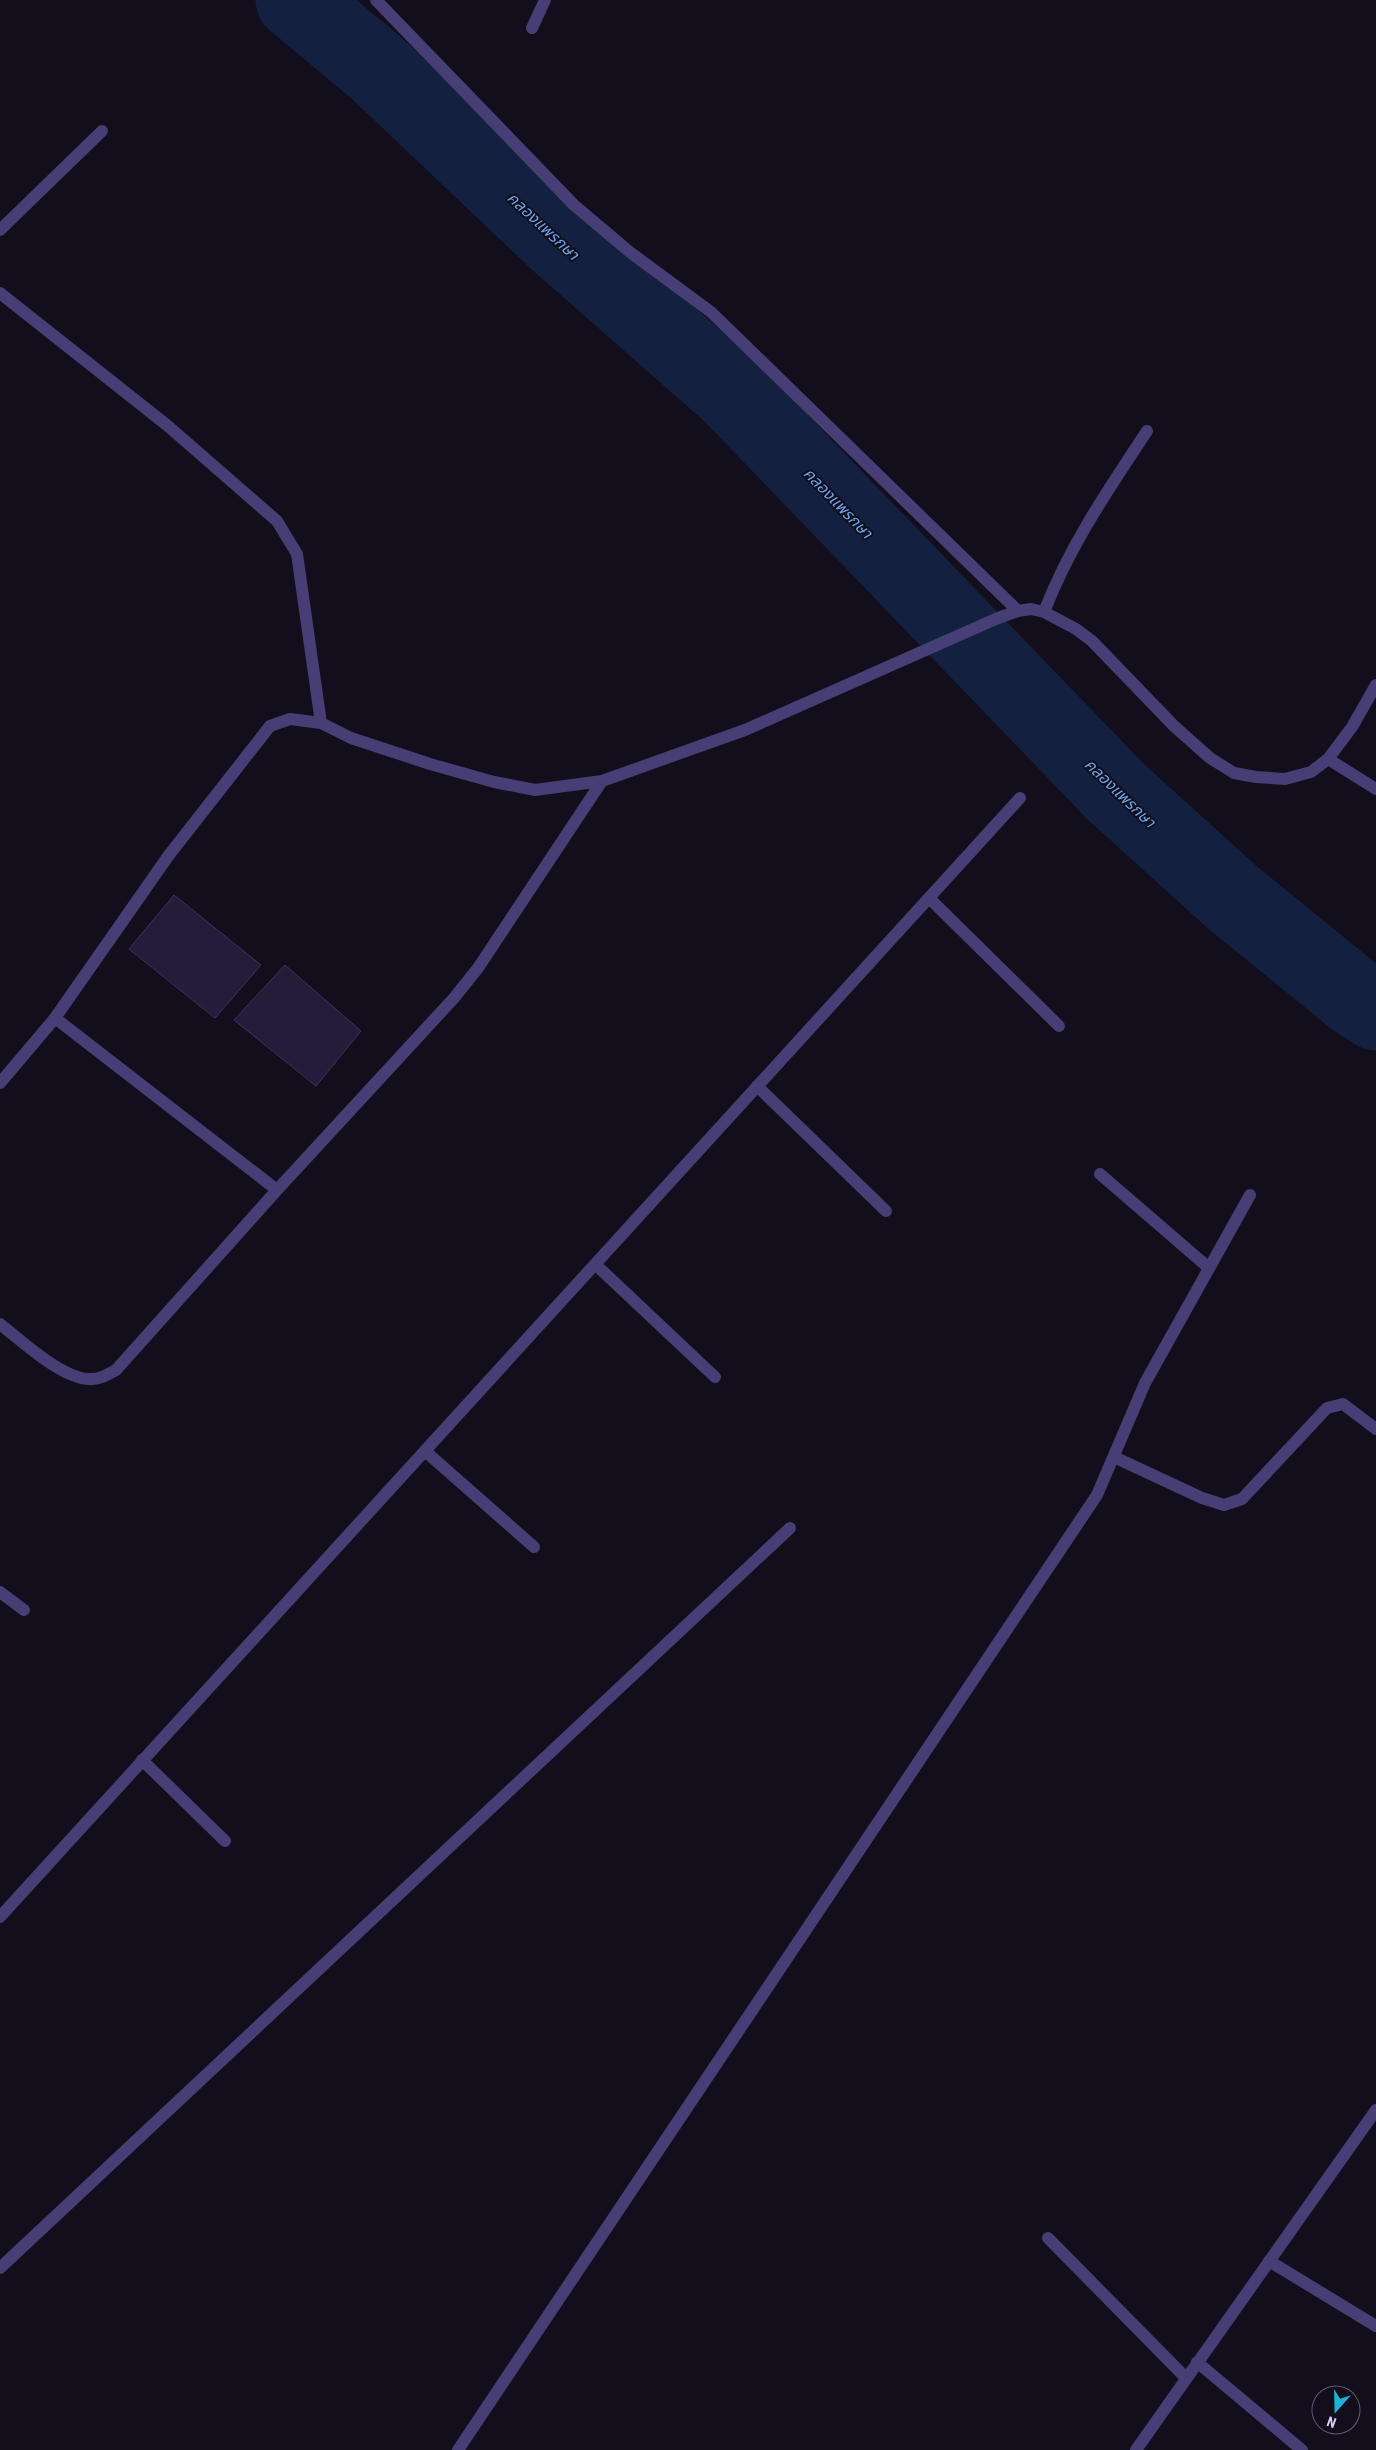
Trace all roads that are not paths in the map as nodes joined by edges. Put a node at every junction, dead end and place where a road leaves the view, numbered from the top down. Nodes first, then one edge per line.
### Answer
1 (376, 0) edge
2 (545, 0) edge
3 (532, 28) dead end
4 (102, 131) dead end
5 (0, 230) edge
6 (0, 293) edge
7 (1147, 431) dead end
8 (1018, 611) junction
9 (1044, 612) junction
10 (1376, 685) edge
11 (321, 723) junction
12 (1328, 759) junction
13 (602, 781) junction
14 (1376, 788) edge
15 (1020, 798) dead end
16 (929, 898) junction
17 (55, 1018) junction
18 (1059, 1026) dead end
19 (0, 1082) edge
20 (757, 1086) junction
21 (1100, 1174) dead end
22 (276, 1190) junction
23 (1250, 1195) dead end
24 (886, 1211) dead end
25 (595, 1264) junction
26 (1210, 1268) junction
27 (0, 1324) edge
28 (715, 1377) dead end
29 (1376, 1429) edge
30 (425, 1450) junction
31 (1114, 1457) junction
32 (790, 1528) dead end
33 (534, 1547) dead end
34 (0, 1592) edge
35 (24, 1610) dead end
36 (142, 1760) junction
37 (226, 1841) dead end
38 (0, 1917) edge
39 (1376, 2110) edge
40 (1048, 2238) dead end
41 (1269, 2261) junction
42 (0, 2268) edge
43 (1376, 2326) edge
44 (1197, 2362) junction
45 (1186, 2378) junction
46 (458, 2450) edge
47 (1136, 2450) edge
48 (1302, 2450) edge

1 - 8 street
2 - 3 street
4 - 5 street
6 - 11 street
7 - 9 street
8 - 9 street
8 - 13 street
9 - 12 street
10 - 12 street
11 - 13 street
11 - 17 street
12 - 14 street
13 - 22 street
15 - 16 street
16 - 18 street
16 - 20 street
17 - 19 street
17 - 22 street
20 - 24 street
20 - 25 street
21 - 26 street
22 - 27 street
23 - 26 street
25 - 28 street
25 - 30 street
26 - 31 street
29 - 31 street
30 - 33 street
30 - 36 street
31 - 46 street
32 - 42 street
34 - 35 street
36 - 37 street
36 - 38 street
39 - 41 street
40 - 45 street
41 - 43 street
41 - 44 street
44 - 45 street
44 - 48 street
45 - 47 street

